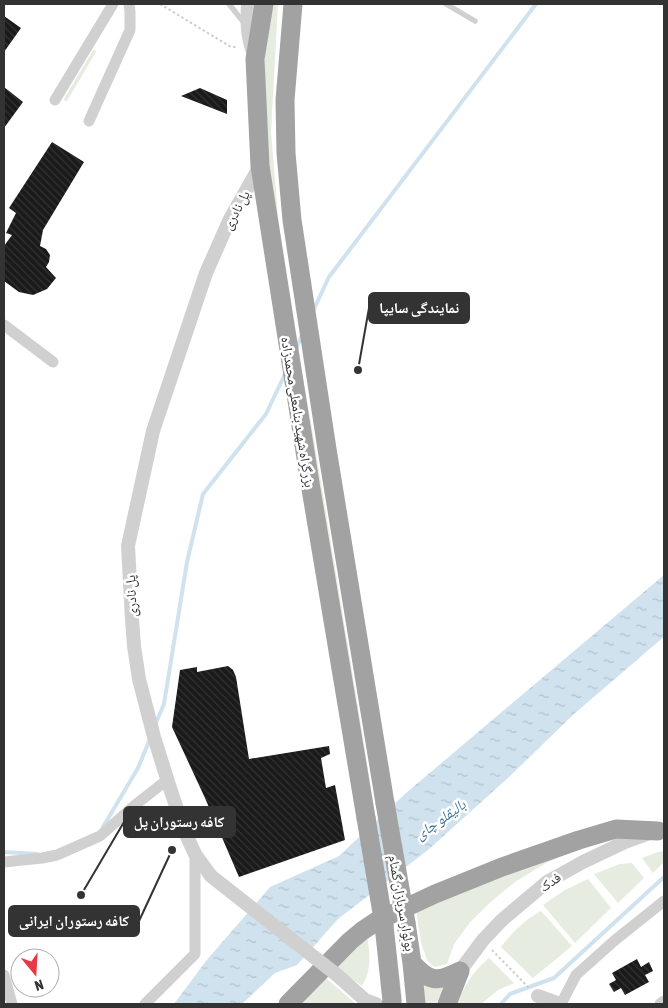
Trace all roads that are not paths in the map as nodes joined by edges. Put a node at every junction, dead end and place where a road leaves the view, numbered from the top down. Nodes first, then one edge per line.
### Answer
1 (113, 4) edge
2 (129, 4) edge
3 (229, 4) edge
4 (248, 4) edge
5 (264, 4) edge
6 (294, 4) edge
7 (446, 4) edge
8 (475, 21) dead end
9 (247, 26) junction
10 (253, 53) junction
11 (55, 100) dead end
12 (89, 121) dead end
13 (260, 166) junction
14 (4, 325) edge
15 (53, 362) dead end
16 (167, 780) junction
17 (385, 803) joint
18 (366, 818) joint
19 (661, 830) edge
20 (195, 854) junction
21 (4, 862) edge
22 (664, 900) edge
23 (412, 962) junction
24 (460, 971) junction
25 (4, 975) edge
26 (538, 996) road end
27 (664, 1001) edge
28 (12, 1004) edge
29 (145, 1004) edge
30 (288, 1004) edge
31 (376, 1004) edge
32 (391, 1004) edge
33 (416, 1004) edge
34 (447, 1004) edge
35 (561, 1004) edge
36 (660, 1004) edge

1 - 11 street
2 - 12 street
3 - 9 lane
4 - 9 street
5 - 10 highway, بزرگراه شهید بنامعلی محمدزاده
6 - 17 highway, بزرگراه شهید بنامعلی محمدزاده
7 - 8 lane
9 - 10 street
10 - 13 highway, بزرگراه شهید بنامعلی محمدزاده
13 - 16 street, پل نادری
13 - 18 highway, بزرگراه شهید بنامعلی محمدزاده
14 - 15 street
16 - 20 street, پل نادری
16 - 21 street
17 - 23 highway, بولوار سربازان گمنام, bridge
18 - 32 highway, بولوار سربازان گمنام, bridge
19 - 24 street, فدک
19 - 30 highway
20 - 29 street
20 - 31 street, پل نادری, bridge
22 - 35 street
23 - 24 highway
23 - 33 highway, بولوار سربازان گمنام
24 - 34 highway
25 - 28 street
26 - 35 street
27 - 36 street

